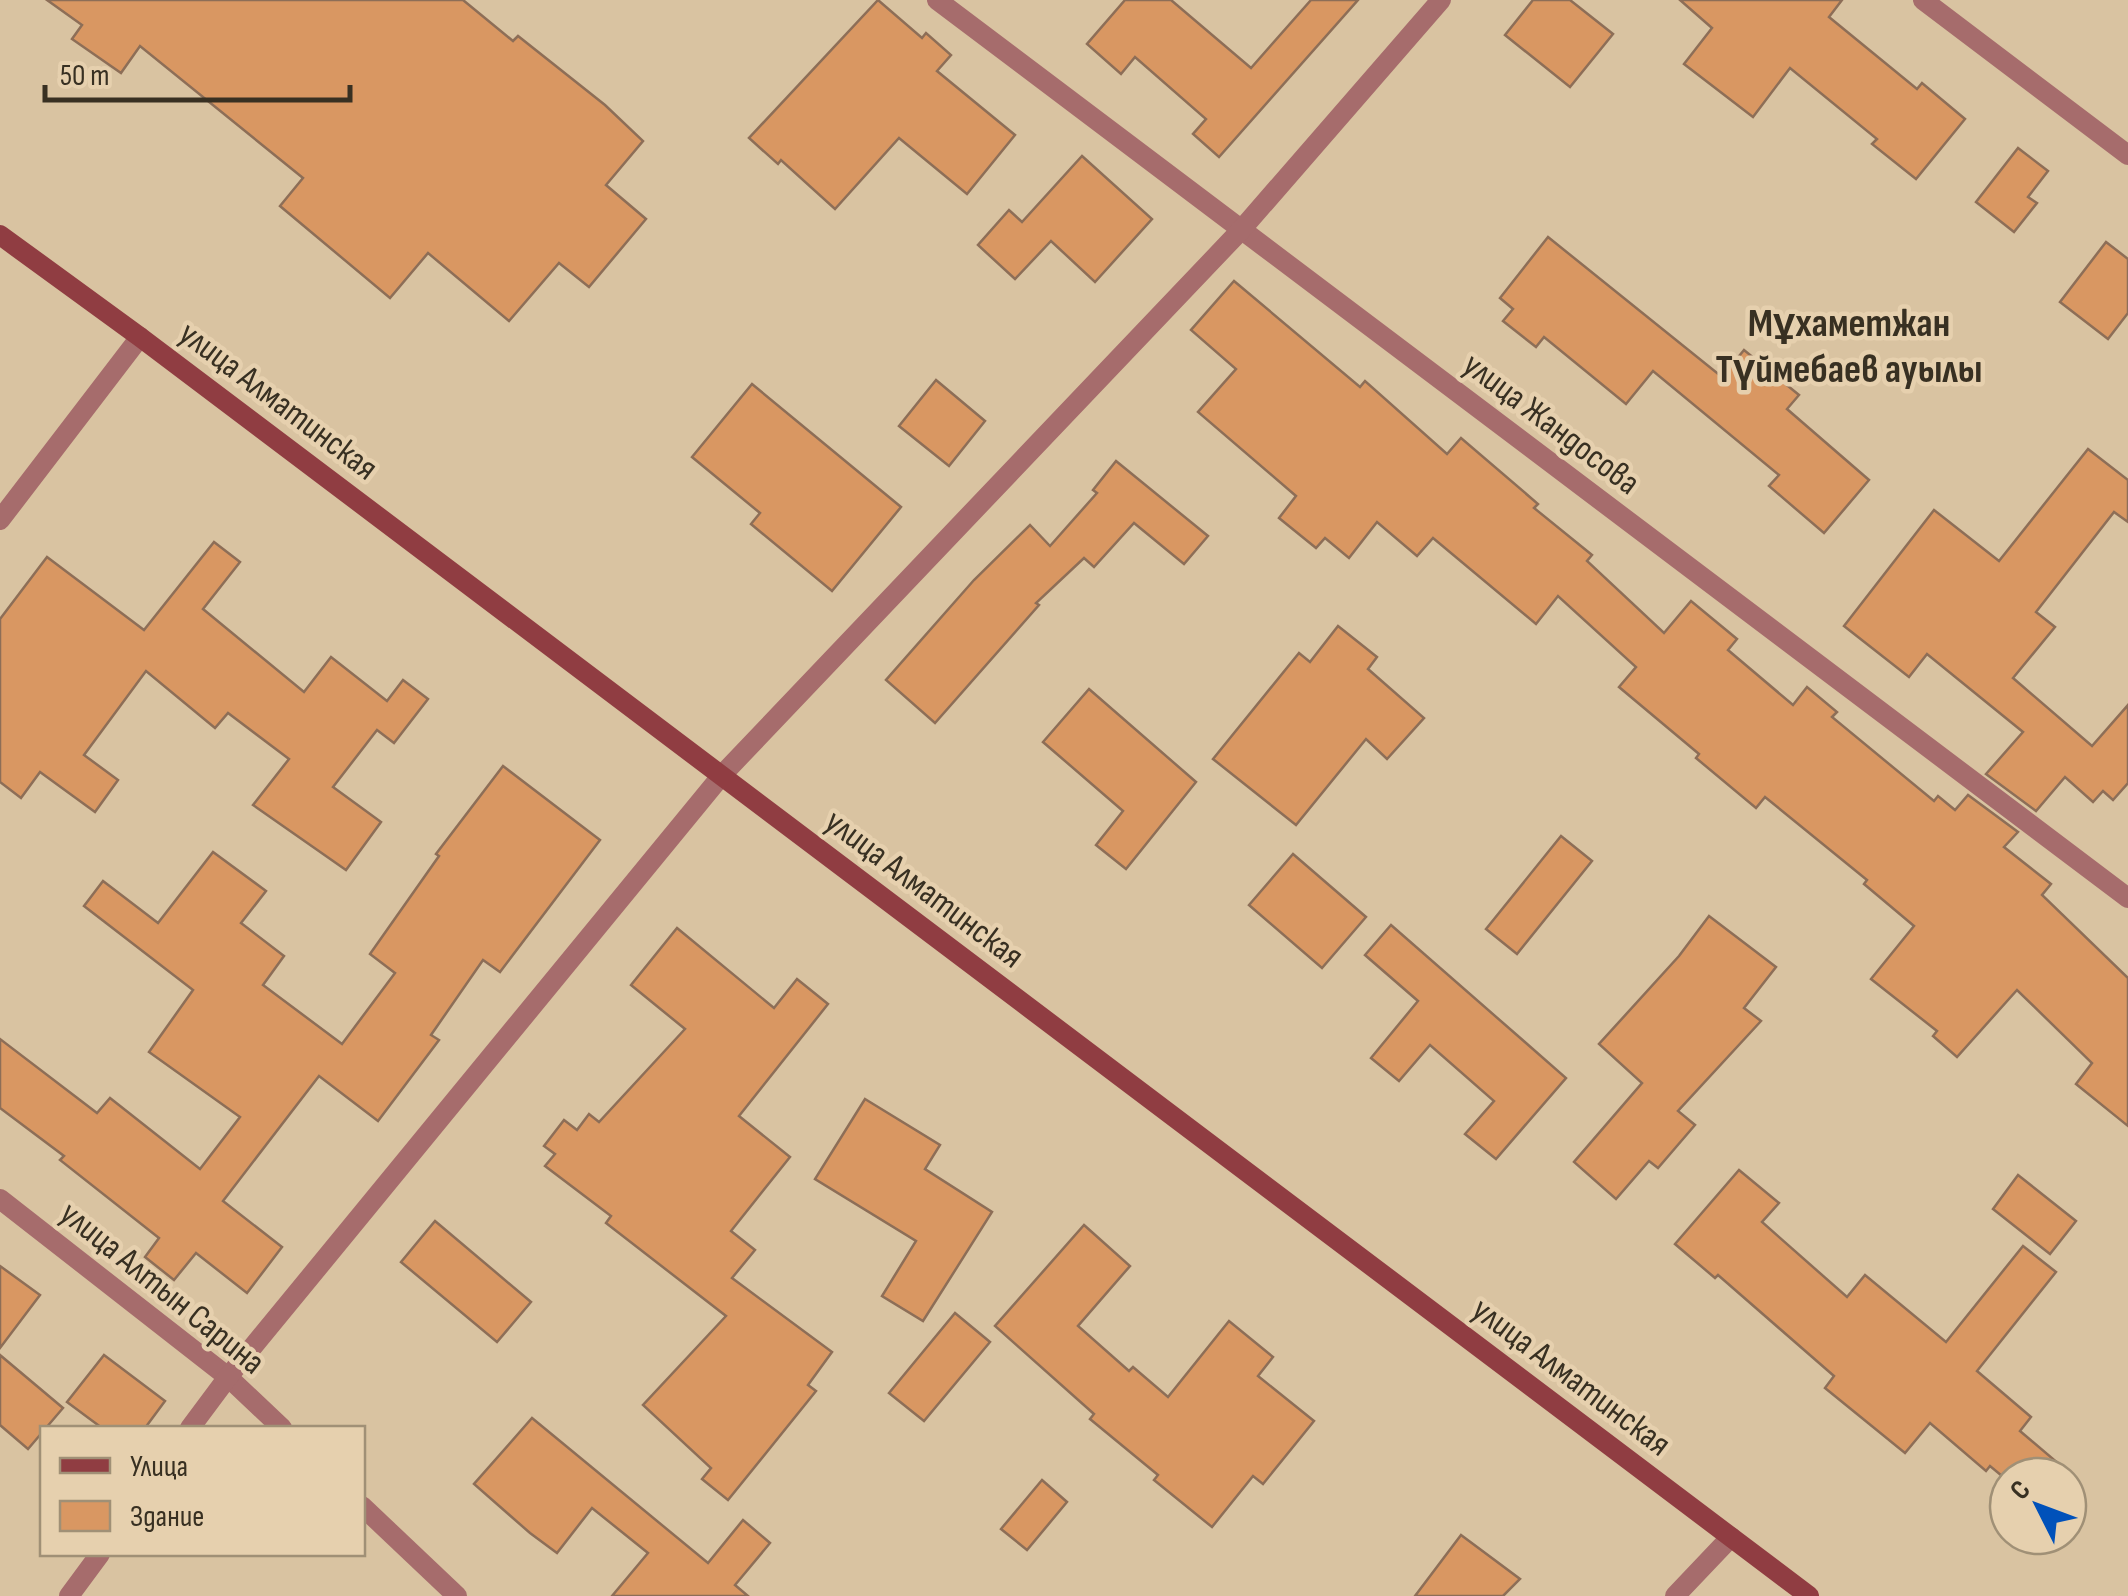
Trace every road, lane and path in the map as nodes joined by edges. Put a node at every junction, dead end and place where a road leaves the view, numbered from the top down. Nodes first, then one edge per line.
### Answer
1 (937, 0) edge
2 (1442, 0) edge
3 (1923, 0) edge
4 (2128, 154) edge
5 (1241, 230) junction
6 (0, 235) edge
7 (140, 337) junction
8 (0, 520) edge
9 (722, 776) junction
10 (2128, 898) edge
11 (0, 1200) edge
12 (228, 1376) junction
13 (191, 1426) edge
14 (280, 1426) edge
15 (365, 1509) edge
16 (1731, 1537) junction
17 (99, 1556) edge
18 (69, 1596) edge
19 (457, 1596) edge
20 (1676, 1596) edge
21 (1809, 1596) edge

1 - 5 street, улица Жандосова
2 - 5 street
3 - 4 street
5 - 9 street
5 - 10 street, улица Жандосова
6 - 7 street, улица Алматинская
7 - 8 street
7 - 9 street, улица Алматинская
9 - 12 street
9 - 16 street, улица Алматинская
11 - 12 street, улица Алтын Сарина
12 - 13 street
12 - 14 street, улица Алтын Сарина
15 - 19 street
16 - 20 street
16 - 21 street, улица Алматинская
17 - 18 street

